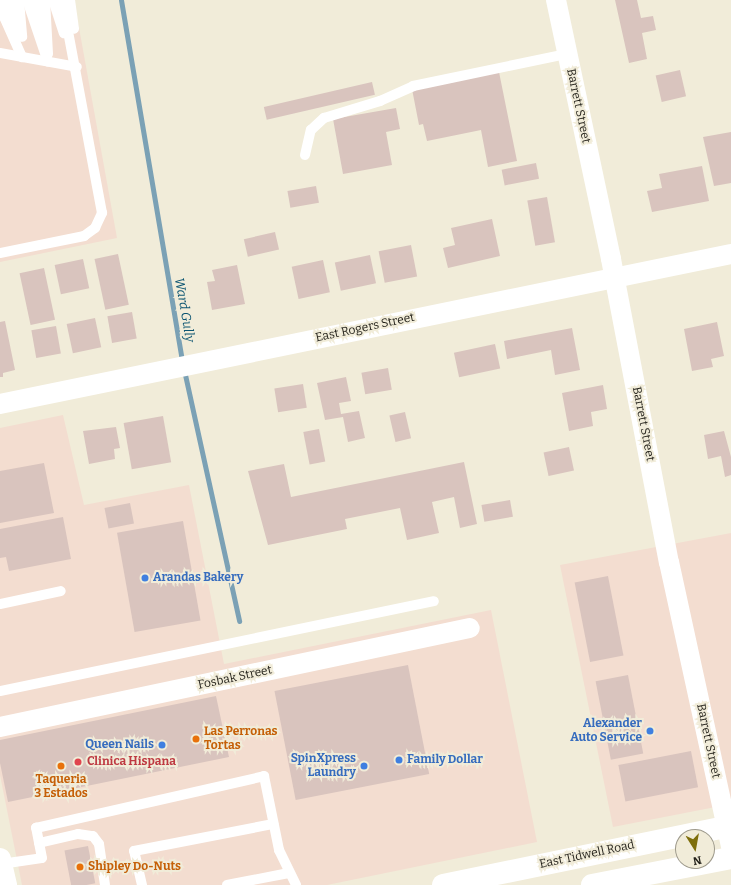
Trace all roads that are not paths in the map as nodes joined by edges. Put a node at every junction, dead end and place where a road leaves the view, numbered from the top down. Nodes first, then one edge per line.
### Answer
1 (1, 0) edge
2 (10, 0) edge
3 (19, 0) edge
4 (27, 0) edge
5 (36, 0) edge
6 (45, 0) edge
7 (53, 0) edge
8 (62, 0) edge
9 (70, 0) edge
10 (556, 0) edge
11 (0, 25) edge
12 (0, 53) edge
13 (566, 54) junction
14 (22, 57) junction
15 (48, 62) junction
16 (77, 67) junction
17 (305, 155) dead end
18 (0, 253) edge
19 (731, 254) edge
20 (615, 278) junction
21 (0, 404) edge
22 (62, 591) dead end
23 (434, 601) dead end
24 (0, 604) edge
25 (470, 628) dead end
26 (0, 691) edge
27 (0, 727) edge
28 (273, 824) junction
29 (730, 833) edge
30 (39, 843) junction
31 (731, 858) edge
32 (1, 861) edge
33 (289, 873) junction
34 (501, 879) edge
35 (6, 885) edge
36 (105, 885) edge
37 (142, 885) edge
38 (227, 885) edge
39 (296, 885) edge
40 (443, 885) edge
41 (592, 885) edge

1 - 14 lane
2 - 14 lane
3 - 14 lane
4 - 15 lane
5 - 15 lane
6 - 15 lane
7 - 16 lane
8 - 16 lane
9 - 16 lane
10 - 13 street, Barrett Street
11 - 14 lane
12 - 14 lane
13 - 17 lane
13 - 20 street, Barrett Street
14 - 15 lane
15 - 16 lane
16 - 18 lane
19 - 20 street, East Rogers Street
20 - 21 street, East Rogers Street
20 - 29 street, Barrett Street
22 - 24 lane
23 - 26 lane
25 - 27 street, Fosbak Street
28 - 30 lane
28 - 33 lane
28 - 37 lane
29 - 34 main road, East Tidwell Road
30 - 32 lane
30 - 36 lane
31 - 41 main road
32 - 35 main road
33 - 38 lane
33 - 39 lane
34 - 40 main road, East Tidwell Road

